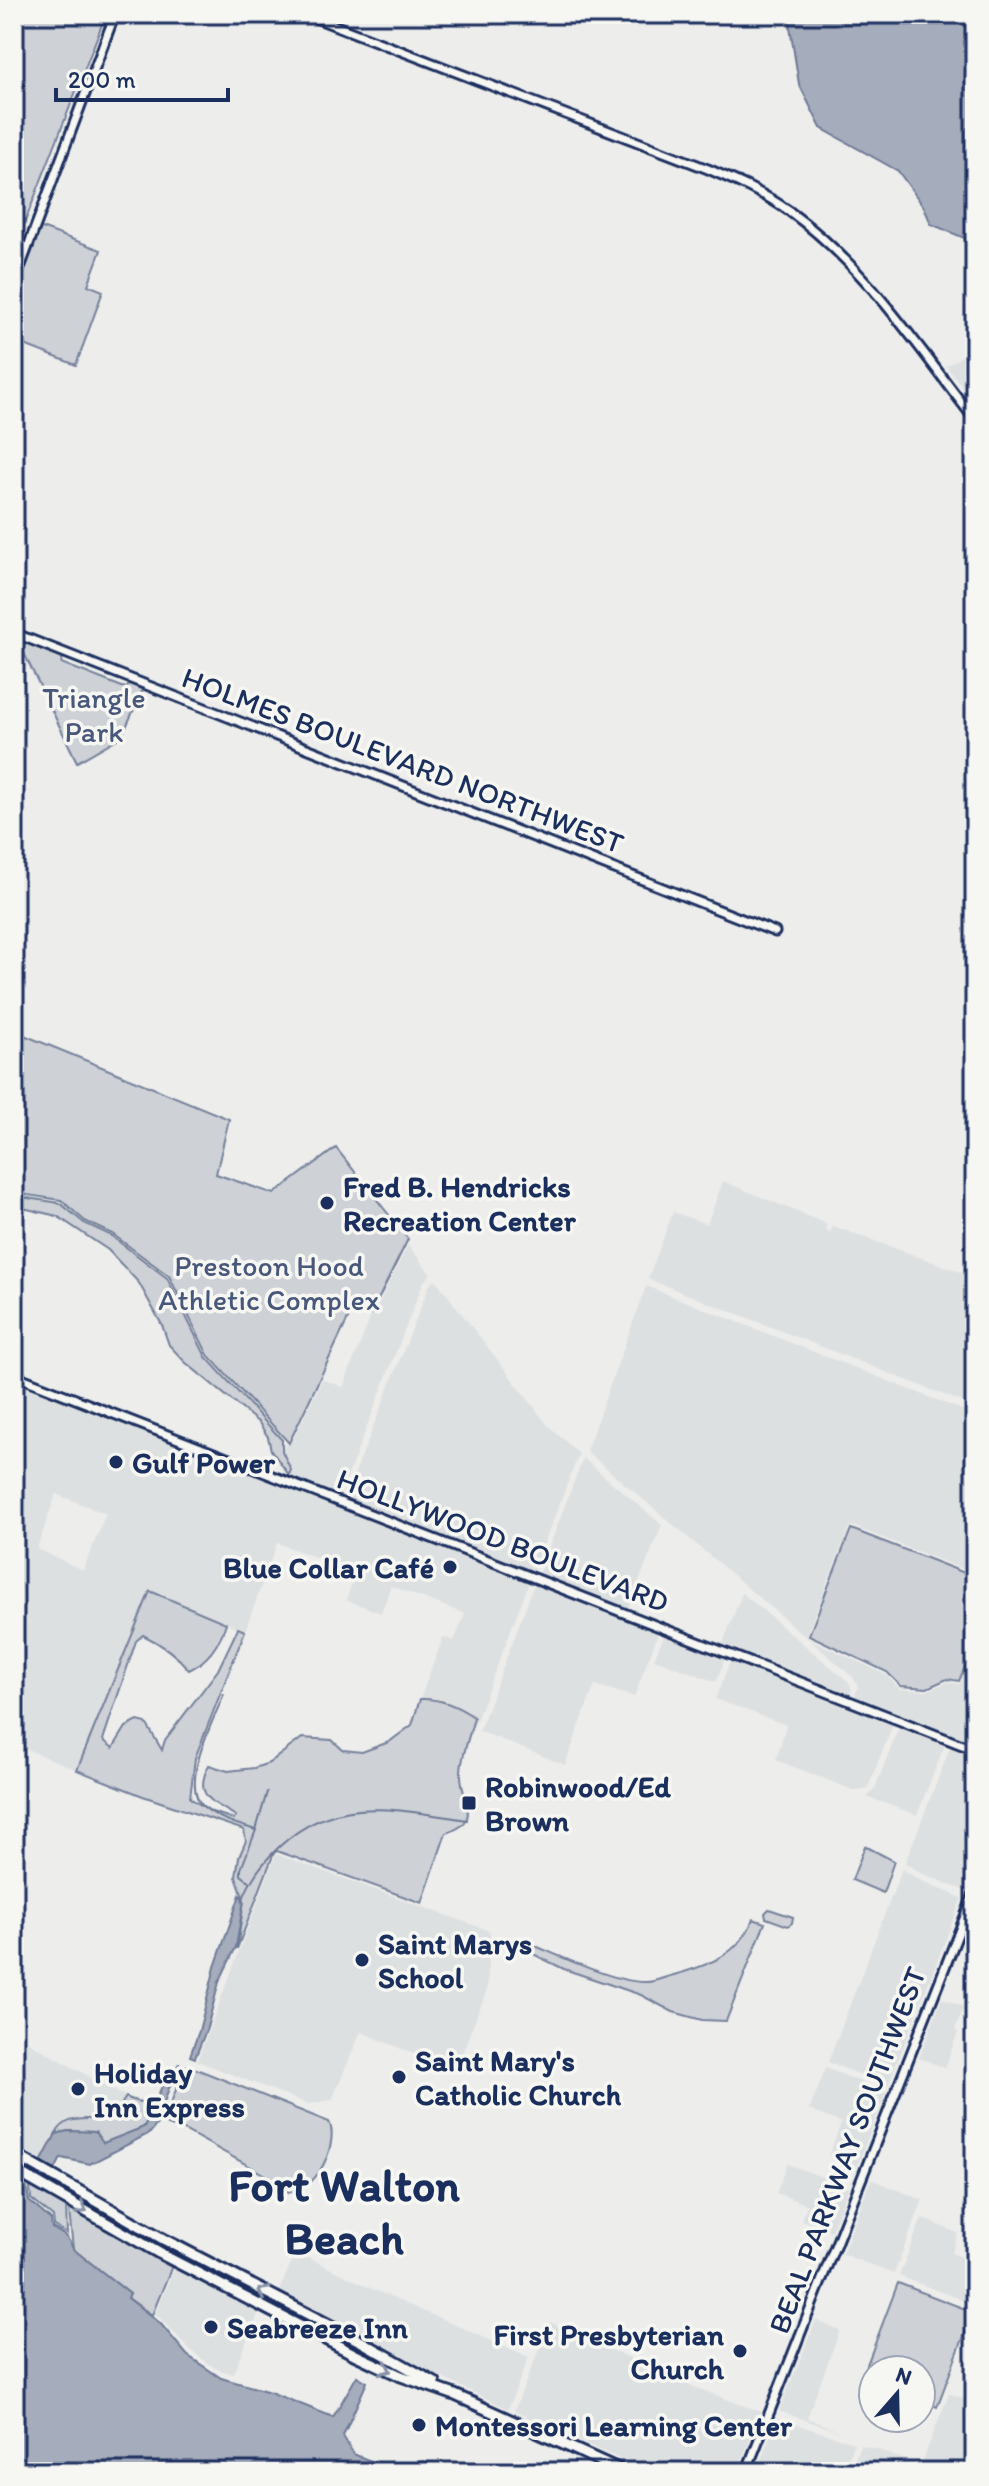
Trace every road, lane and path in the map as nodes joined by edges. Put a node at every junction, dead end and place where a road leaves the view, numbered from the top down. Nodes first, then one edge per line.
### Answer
1 (115, 14) edge
2 (305, 14) edge
3 (14, 284) edge
4 (975, 420) edge
5 (14, 633) edge
6 (775, 932) dead end
7 (14, 1375) edge
8 (975, 1750) edge
9 (975, 1891) edge
10 (14, 2154) edge
11 (24, 2160) junction
12 (14, 2168) edge
13 (165, 2240) junction
14 (159, 2253) junction
15 (455, 2395) junction
16 (625, 2472) edge
17 (746, 2472) edge

1 - 3 street
2 - 4 street
5 - 6 street, HOLMES BOULEVARD NORTHWEST
7 - 8 street, HOLLYWOOD BOULEVARD
9 - 17 street, BEAL PARKWAY SOUTHWEST
10 - 11 highway
11 - 12 highway
11 - 13 highway
12 -> 14 highway
13 - 14 highway
15 -> 13 highway
14 -> 15 highway
15 - 16 highway

